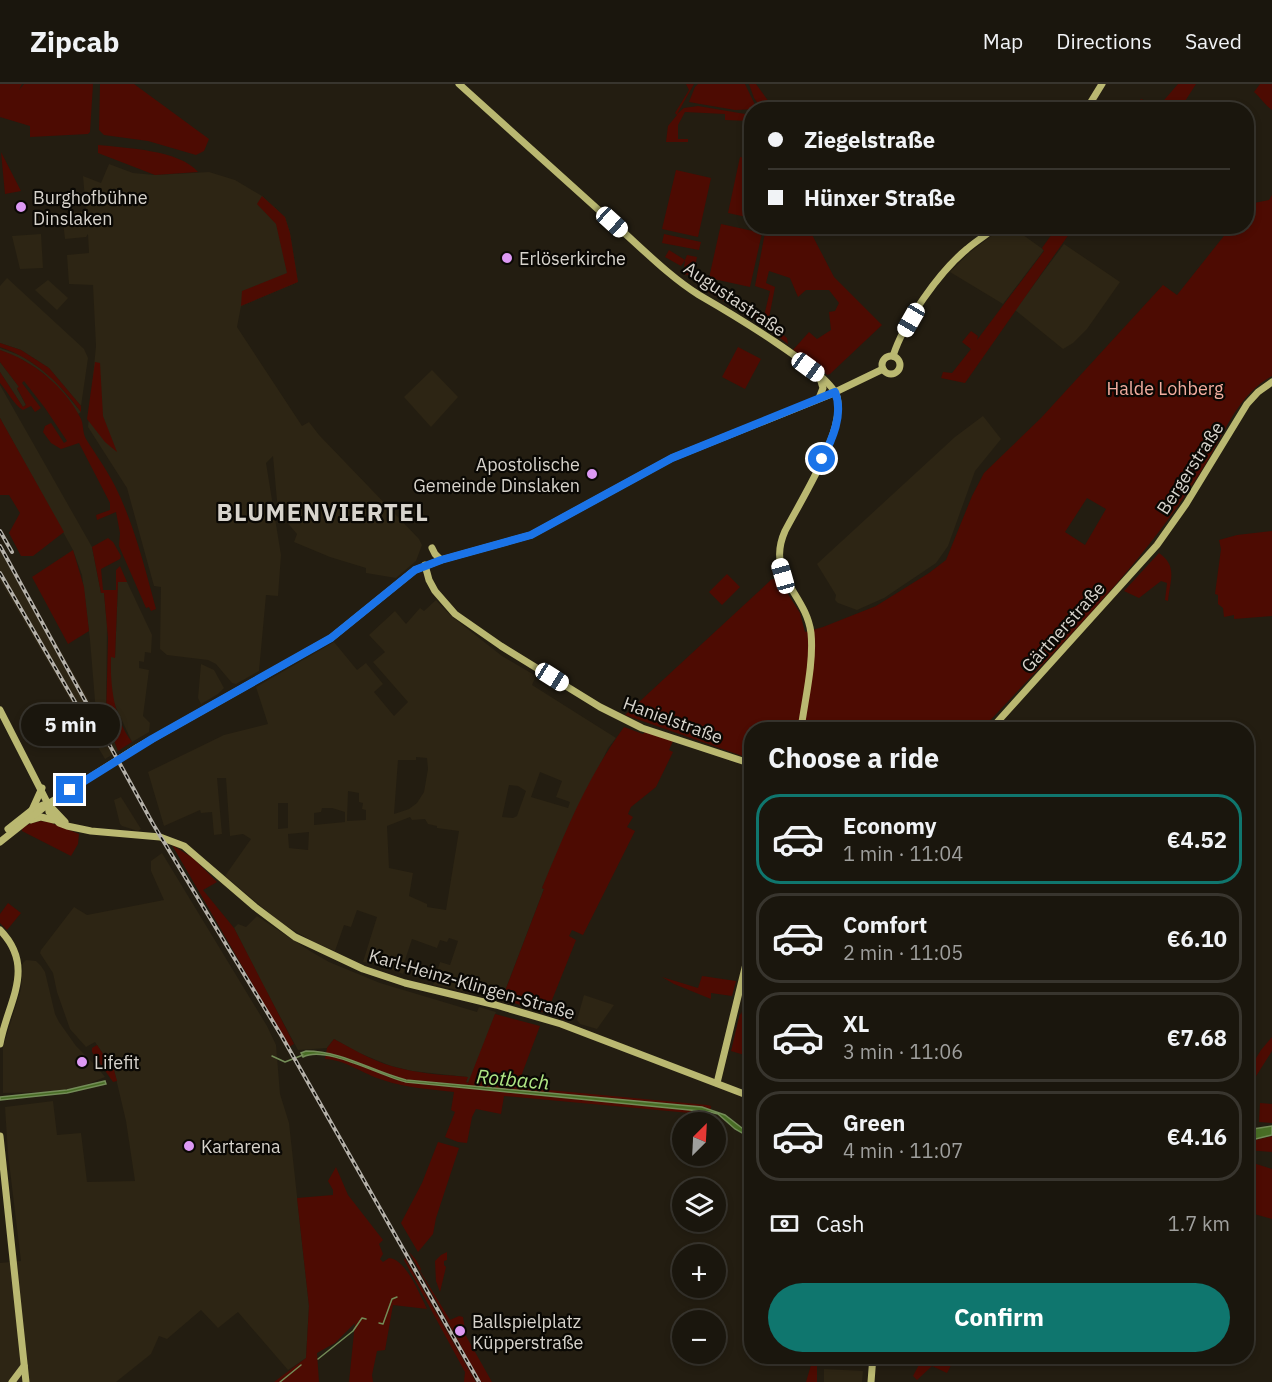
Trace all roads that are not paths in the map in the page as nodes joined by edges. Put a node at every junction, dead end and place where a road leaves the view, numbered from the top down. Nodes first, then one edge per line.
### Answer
1 (459, 84) edge
2 (1102, 84) edge
3 (1091, 102) edge
4 (986, 234) edge
5 (894, 356) junction
6 (884, 369) junction
7 (819, 375) junction
8 (1272, 382) edge
9 (835, 392) junction
10 (818, 399) junction
11 (837, 412) junction
12 (528, 536) junction
13 (527, 544) dead end
14 (1157, 545) joint
15 (432, 548) dead end
16 (441, 560) junction
17 (425, 565) junction
18 (0, 710) edge
19 (802, 722) edge
20 (997, 722) edge
21 (744, 761) edge
22 (42, 788) junction
23 (48, 804) junction
24 (32, 810) junction
25 (55, 820) junction
26 (20, 825) junction
27 (72, 827) junction
28 (0, 836) edge
29 (0, 842) edge
30 (0, 930) edge
31 (744, 972) edge
32 (0, 1044) edge
33 (717, 1083) junction
34 (744, 1094) edge
35 (0, 1136) edge
36 (871, 1364) edge
37 (24, 1366) junction
38 (12, 1382) edge
39 (26, 1382) edge
40 (870, 1382) edge

1 - 7 main road, Augustastraße
2 - 3 main road
4 - 5 main road
5 - 6 main road
5 - 6 main road
6 - 9 main road
7 - 9 main road, Augustastraße
7 - 10 main road
8 - 14 main road, Bergerstraße
9 - 10 main road
9 - 11 main road
10 - 11 main road
10 - 12 main road
11 - 19 main road
12 - 13 main road
12 - 16 main road
14 - 20 main road, Gärtnerstraße
15 - 16 main road
16 - 17 main road
17 - 21 main road, Hanielstraße
17 - 23 main road
18 - 22 main road
22 - 23 main road
22 - 24 main road
23 - 24 main road
23 - 25 main road
23 - 26 main road
23 - 27 main road
24 - 28 main road
25 - 26 main road
25 - 27 main road, Karl-Heinz-Klingen-Straße
26 - 29 main road
27 - 33 main road, Karl-Heinz-Klingen-Straße
30 - 32 main road
31 - 33 main road
33 - 34 main road, Karl-Heinz-Klingen-Straße
35 - 37 main road
36 - 40 main road
37 - 38 main road
37 - 39 main road

